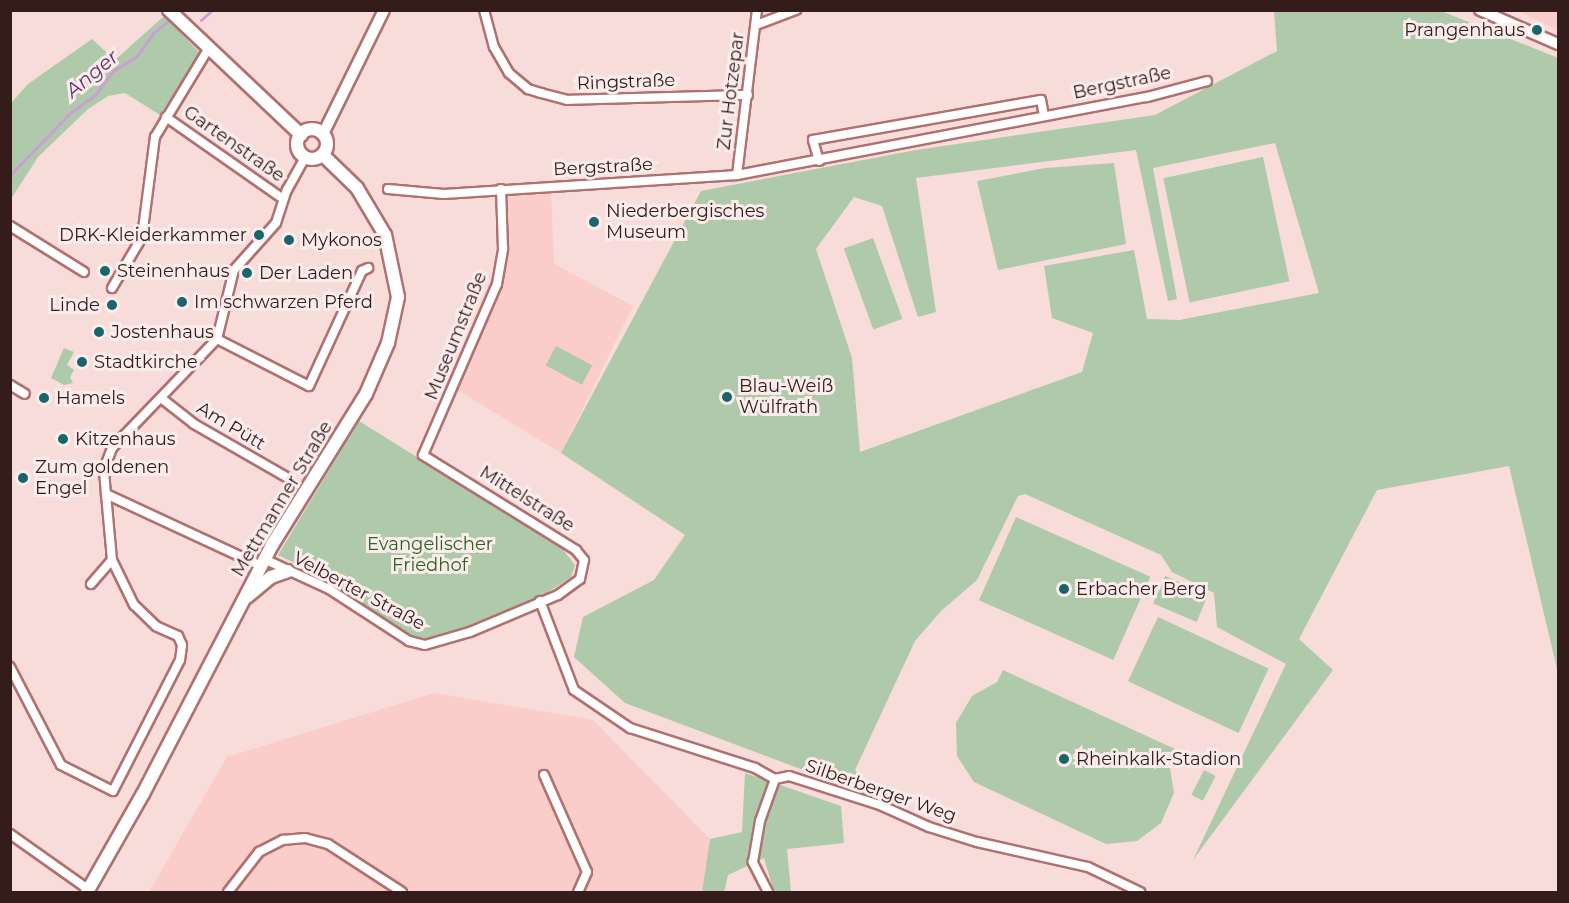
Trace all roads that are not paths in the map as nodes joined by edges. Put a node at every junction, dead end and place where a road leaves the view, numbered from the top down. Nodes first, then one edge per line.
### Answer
1 (169, 10) edge
2 (384, 10) edge
3 (484, 10) edge
4 (757, 10) edge
5 (796, 10) edge
6 (1480, 10) edge
7 (756, 25) junction
8 (1558, 44) edge
9 (209, 48) junction
10 (1207, 81) dead end
11 (748, 95) junction
12 (1044, 116) junction
13 (166, 117) junction
14 (323, 134) junction
15 (301, 135) junction
16 (323, 155) junction
17 (305, 157) junction
18 (819, 161) junction
19 (737, 175) junction
20 (388, 189) dead end
21 (501, 189) junction
22 (283, 199) junction
23 (10, 225) edge
24 (368, 268) dead end
25 (84, 272) dead end
26 (112, 288) dead end
27 (217, 339) junction
28 (10, 385) edge
29 (25, 394) dead end
30 (161, 398) junction
31 (423, 455) joint
32 (288, 478) dead end
33 (106, 495) junction
34 (112, 560) junction
35 (263, 563) junction
36 (288, 571) junction
37 (91, 584) dead end
38 (244, 599) junction
39 (540, 601) junction
40 (10, 667) edge
41 (544, 775) dead end
42 (775, 779) junction
43 (10, 834) edge
44 (88, 891) edge
45 (228, 892) edge
46 (402, 892) edge
47 (578, 892) edge
48 (768, 892) edge
49 (1140, 892) edge

1 - 9 main road
2 - 14 street
3 - 11 street, Ringstraße
4 - 7 street, Zur Hotzepar
5 - 7 street
6 - 8 street
7 - 11 street, Zur Hotzepar
9 - 13 street
9 - 15 main road
10 - 12 street, Bergstraße
11 - 19 street, Zur Hotzepar
12 - 18 street, Bergstraße
12 - 18 street
13 - 22 street, Gartenstraße
13 - 26 street
14 - 15 main road
14 - 16 main road
15 - 17 main road
16 - 17 main road
16 - 35 main road, Mettmanner Straße
17 - 22 street
18 - 19 street, Bergstraße
19 - 21 street, Bergstraße
20 - 21 street, Bergstraße
21 - 31 street, Museumstraße
22 - 27 street
23 - 25 street
24 - 27 street
27 - 30 street
28 - 29 street
30 - 32 street, Am Pütt
30 - 33 street
31 - 39 street, Mittelstraße
33 - 34 street
33 - 35 street, Velberter Straße
34 - 37 street
34 - 40 street
35 - 36 street, Velberter Straße
35 - 38 main road, Mettmanner Straße
36 - 38 main road
36 - 39 street, Velberter Straße
38 - 44 main road, Mettmanner Straße
39 - 42 street, Silberberger Weg
41 - 47 street
42 - 48 street
42 - 49 street, Silberberger Weg
43 - 44 street
45 - 46 street

